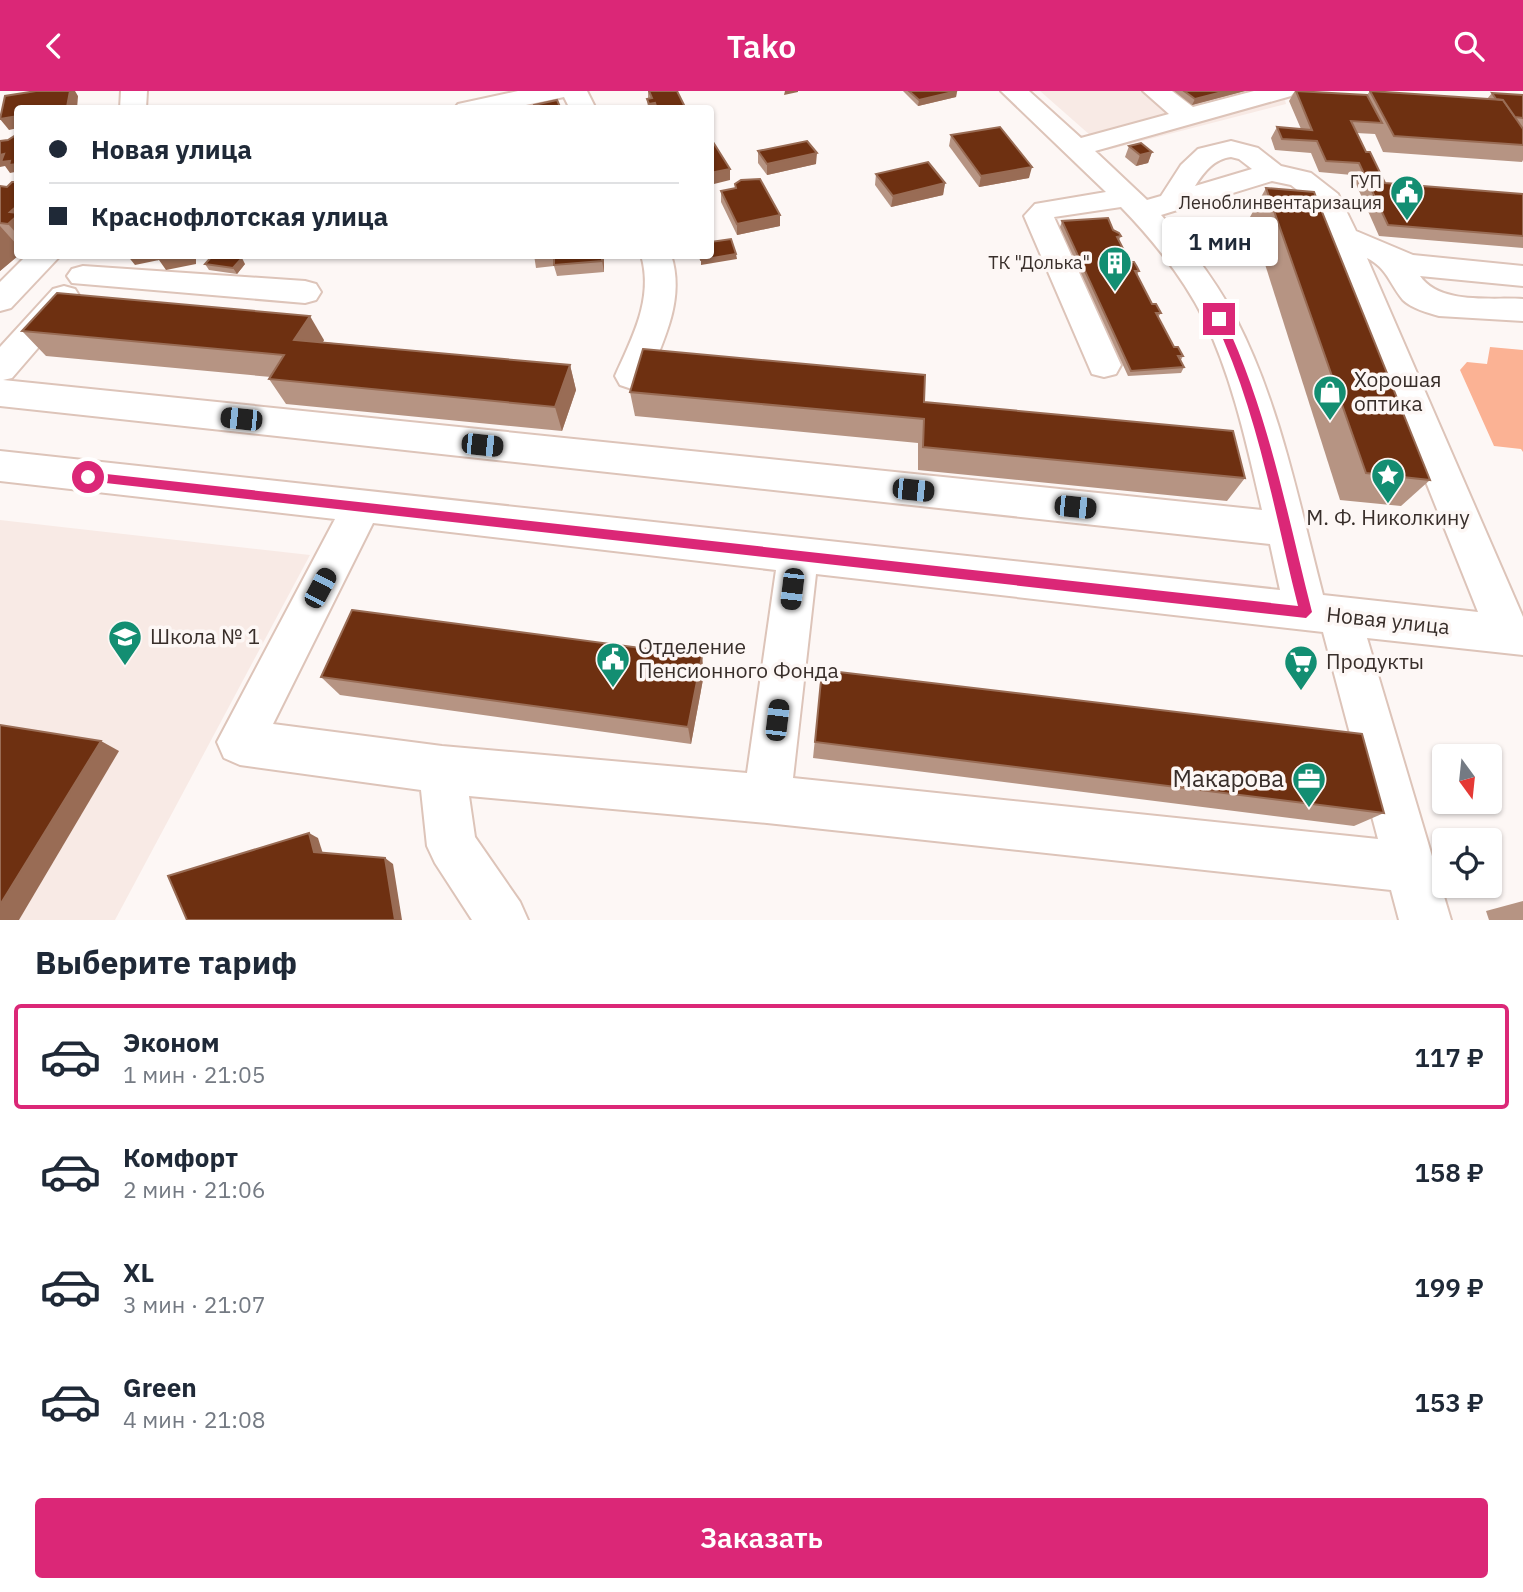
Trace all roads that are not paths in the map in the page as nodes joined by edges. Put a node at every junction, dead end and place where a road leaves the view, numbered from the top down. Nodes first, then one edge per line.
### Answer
1 (556, 91) edge
2 (1014, 91) edge
3 (1156, 91) edge
4 (1282, 91) edge
5 (487, 105) edge
6 (1189, 117) junction
7 (1075, 148) junction
8 (1146, 204) junction
9 (1344, 237) junction
10 (42, 259) edge
11 (1393, 260) junction
12 (659, 262) edge
13 (91, 266) edge
14 (1523, 276) edge
15 (305, 292) dead end
16 (0, 300) edge
17 (1523, 310) edge
18 (1104, 365) dead end
19 (0, 369) edge
20 (632, 376) edge
21 (0, 393) edge
22 (0, 466) edge
23 (361, 508) junction
24 (1286, 529) junction
25 (798, 556) junction
26 (1323, 614) junction
27 (1515, 635) edge
28 (442, 770) junction
29 (767, 799) junction
30 (1410, 867) junction
31 (502, 920) edge
32 (1425, 920) edge

1 - 5 street
2 - 7 street
3 - 6 street
4 - 6 street
6 - 7 street
7 - 8 street
8 - 9 street
8 - 18 street
8 - 24 street
9 - 11 street
9 - 27 street
10 - 16 street
11 - 14 street
11 - 17 street
12 - 20 street
13 - 15 street
13 - 19 street
21 - 24 street
22 - 23 street, Новая улица
23 - 25 street, Новая улица
23 - 28 street
24 - 26 street
25 - 26 street, Новая улица
25 - 29 street
26 - 27 street, Новая улица
26 - 30 street
28 - 29 street
28 - 31 street
29 - 30 street
30 - 32 street

